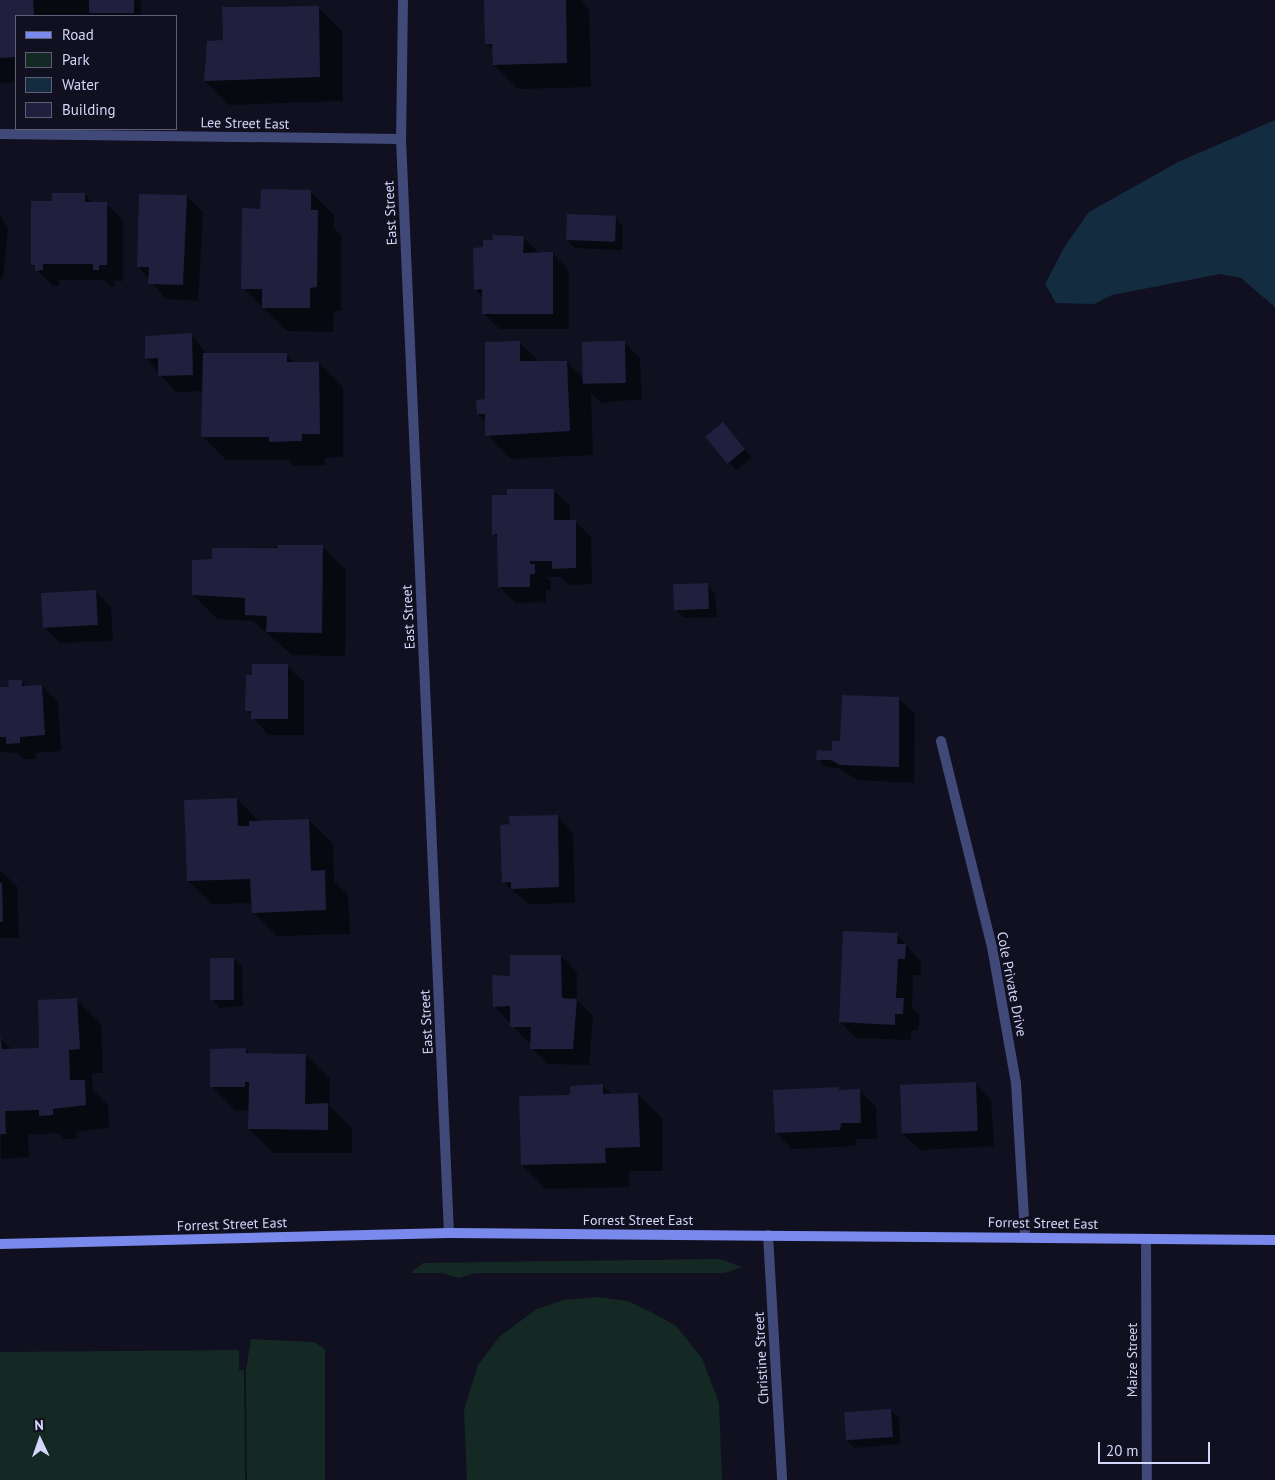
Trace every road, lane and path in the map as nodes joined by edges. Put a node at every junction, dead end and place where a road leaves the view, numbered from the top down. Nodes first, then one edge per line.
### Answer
1 (403, 0) edge
2 (0, 134) edge
3 (400, 139) junction
4 (941, 741) dead end
5 (448, 1233) junction
6 (768, 1235) junction
7 (1025, 1236) junction
8 (1146, 1240) junction
9 (1275, 1240) edge
10 (0, 1244) edge
11 (782, 1480) edge
12 (1147, 1480) edge

1 - 3 street, East Street
2 - 3 street, Lee Street East
3 - 5 street, East Street
4 - 7 street, Cole Private Drive
5 - 6 main road, Forrest Street East
5 - 10 main road, Forrest Street East
6 - 7 main road, Forrest Street East
6 - 11 street, Christine Street
7 - 8 main road, Forrest Street East
8 - 9 main road, Forrest Street East
8 - 12 street, Maize Street

